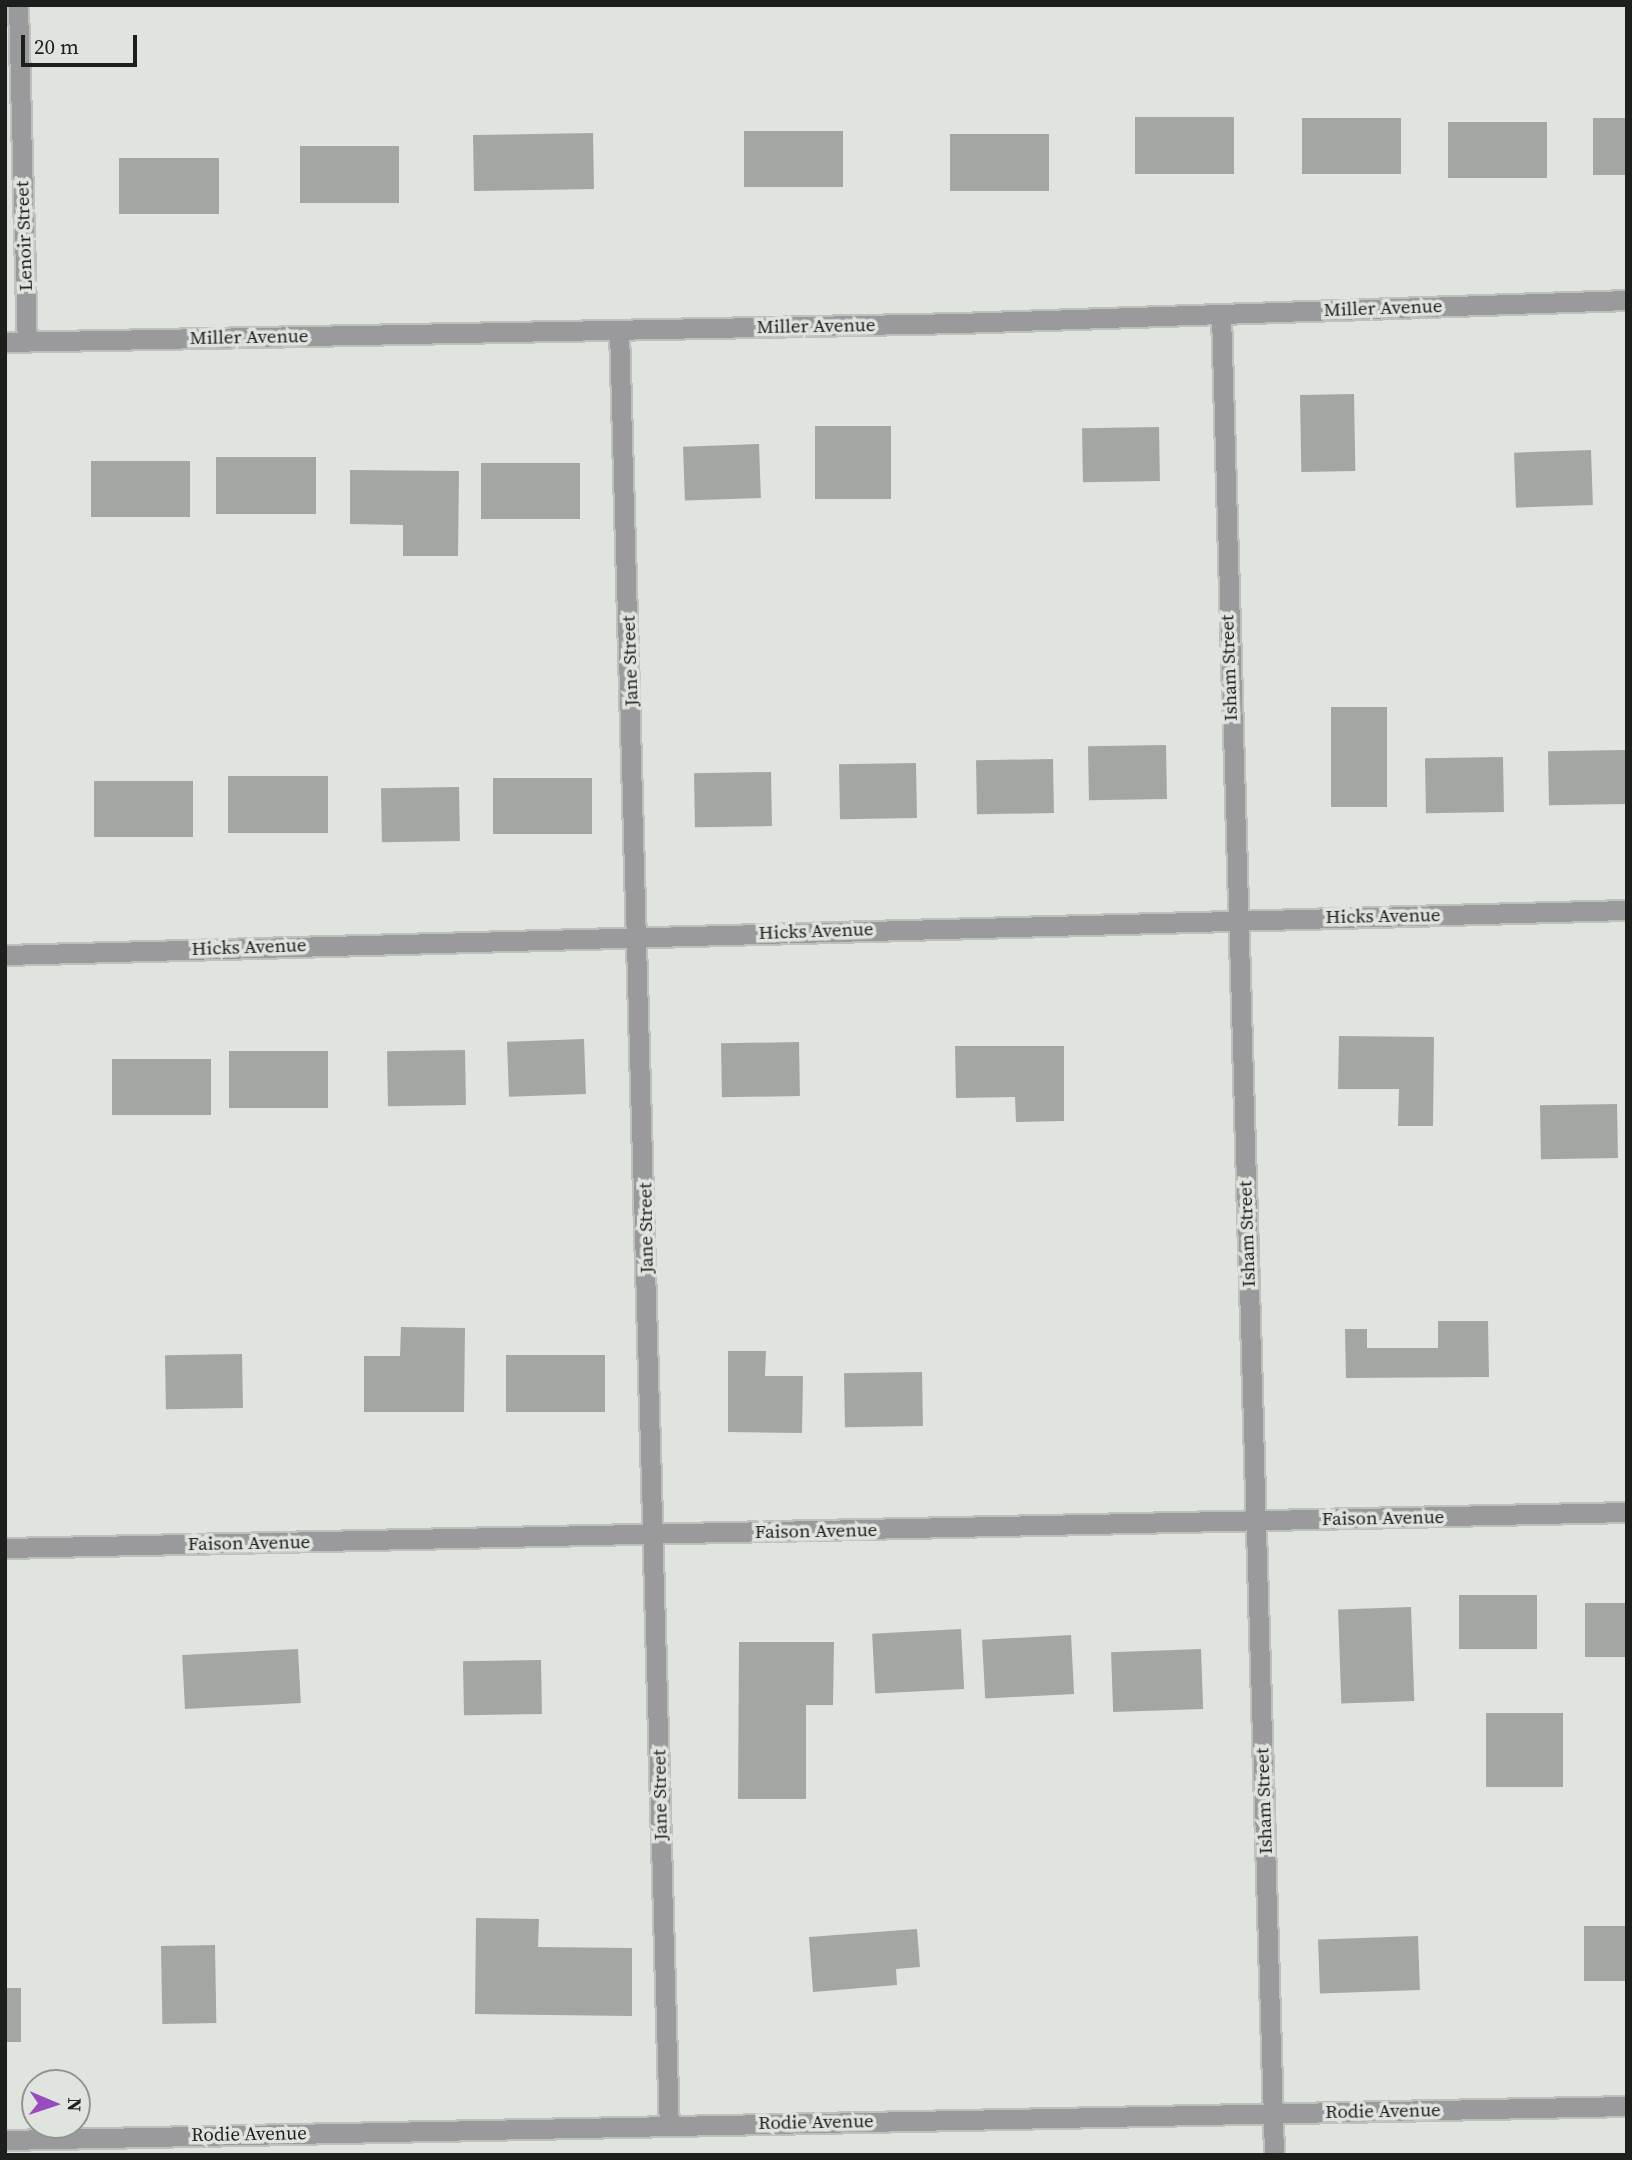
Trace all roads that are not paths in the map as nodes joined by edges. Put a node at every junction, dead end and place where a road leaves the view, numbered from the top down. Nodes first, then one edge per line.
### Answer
1 (18, 5) edge
2 (1627, 300) edge
3 (1221, 314) junction
4 (619, 330) junction
5 (27, 341) junction
6 (5, 342) edge
7 (1627, 910) edge
8 (1236, 919) junction
9 (639, 935) junction
10 (5, 954) edge
11 (1627, 1513) edge
12 (1256, 1521) junction
13 (653, 1534) junction
14 (5, 1548) edge
15 (1627, 2106) edge
16 (1273, 2113) junction
17 (669, 2126) junction
18 (5, 2140) edge
19 (1274, 2155) edge

1 - 5 street, Lenoir Street
2 - 3 street, Miller Avenue
3 - 4 street, Miller Avenue
3 - 8 street, Isham Street
4 - 5 street, Miller Avenue
4 - 9 street, Jane Street
5 - 6 street, Miller Avenue
7 - 8 street, Hicks Avenue
8 - 9 street, Hicks Avenue
8 - 12 street, Isham Street
9 - 10 street, Hicks Avenue
9 - 13 street, Jane Street
11 - 12 street, Faison Avenue
12 - 13 street, Faison Avenue
12 - 16 street, Isham Street
13 - 14 street, Faison Avenue
13 - 17 street, Jane Street
15 - 16 street, Rodie Avenue
16 - 17 street, Rodie Avenue
16 - 19 street, Isham Street
17 - 18 street, Rodie Avenue

